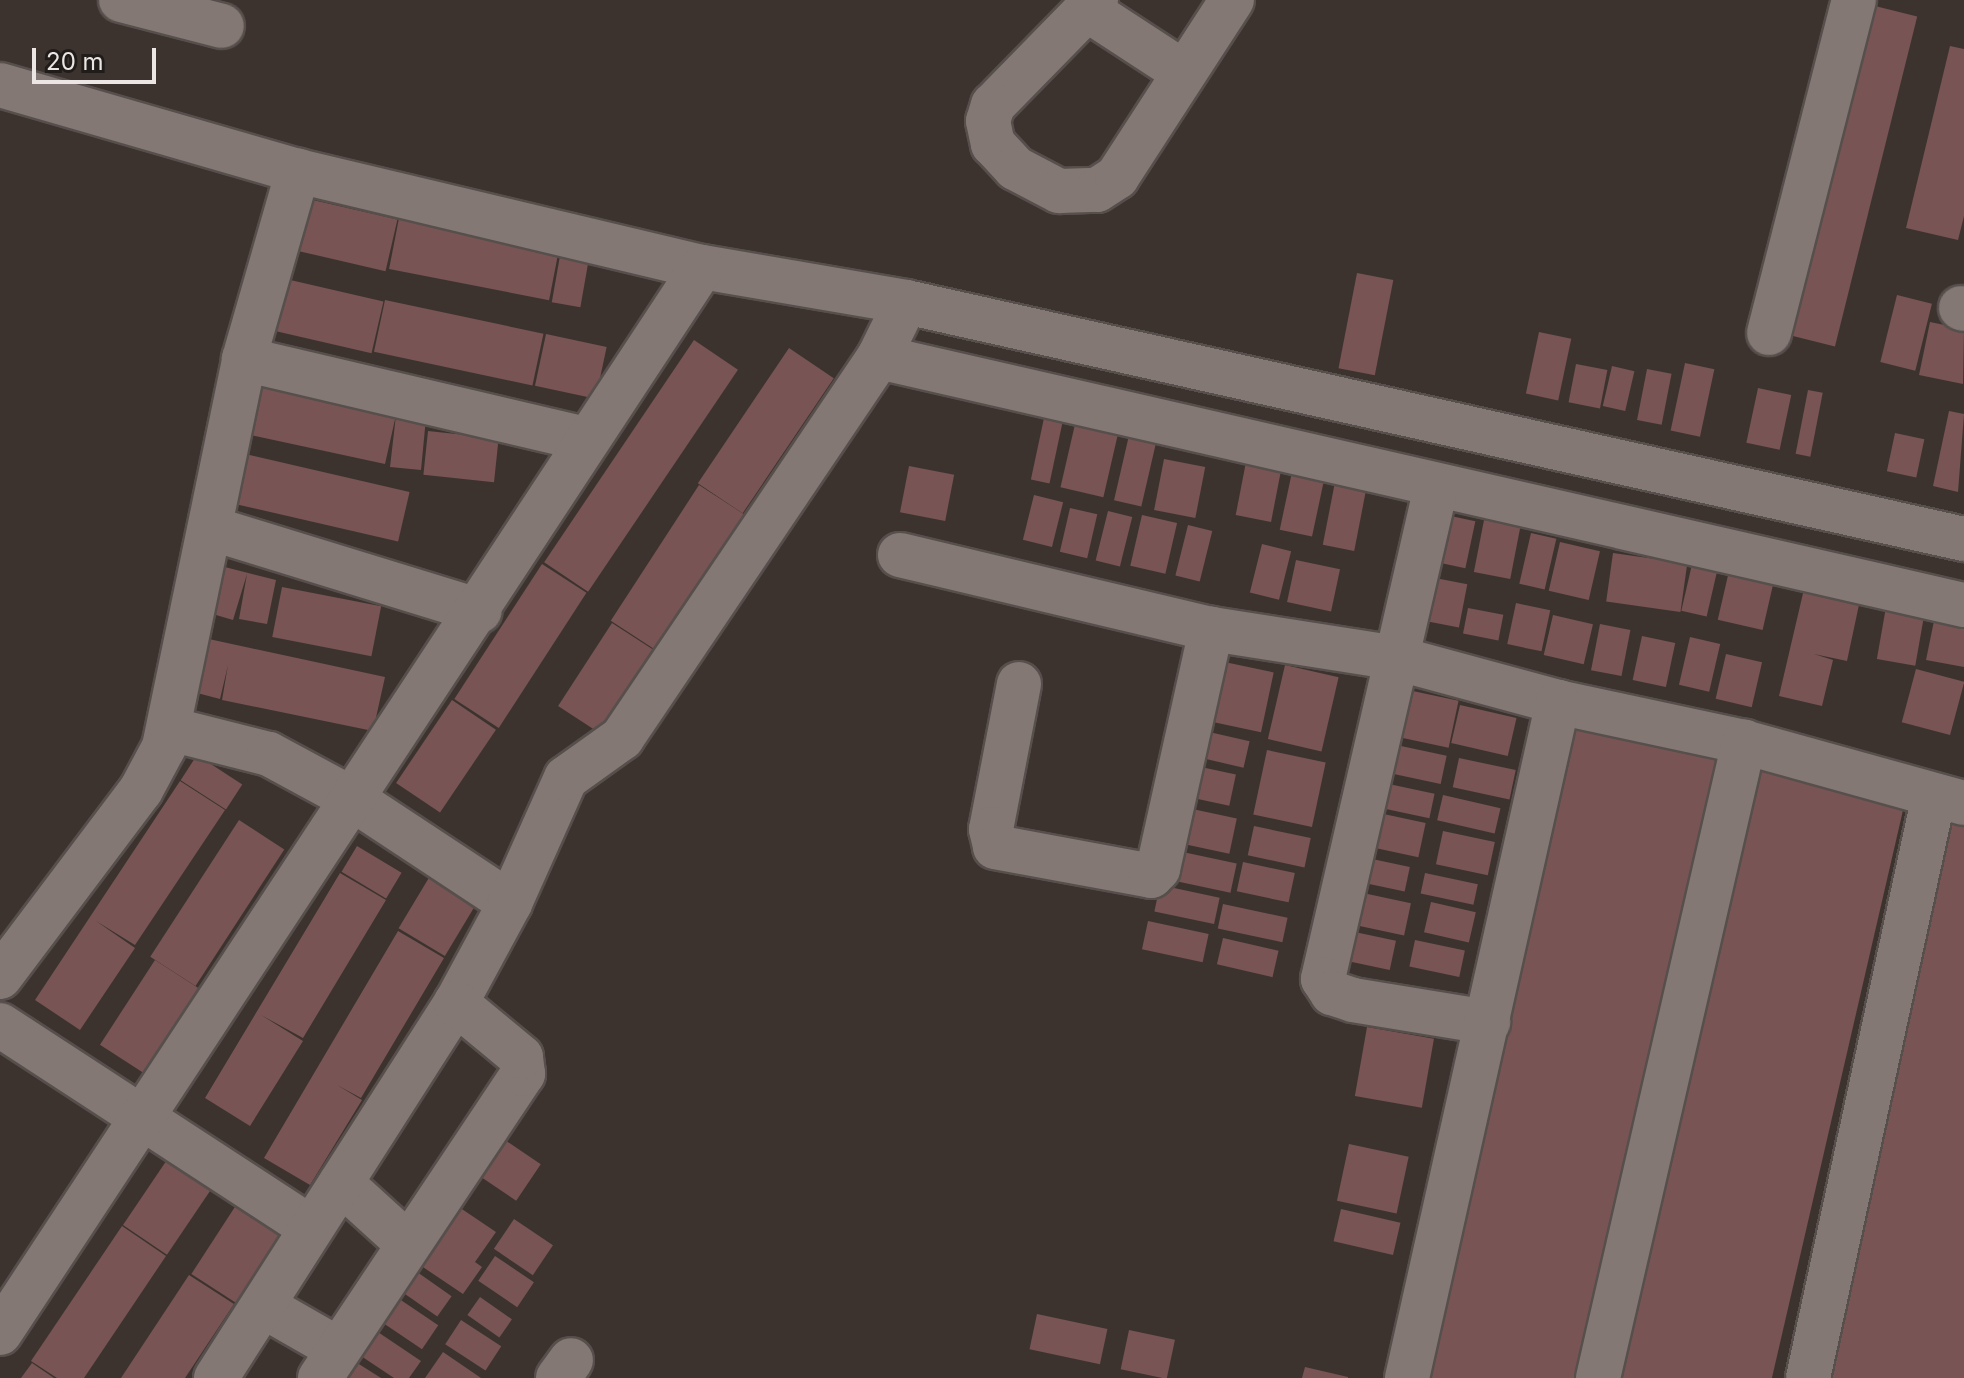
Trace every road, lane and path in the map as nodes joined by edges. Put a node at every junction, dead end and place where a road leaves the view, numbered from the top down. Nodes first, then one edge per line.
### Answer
1 (121, 0) edge
2 (1232, 0) edge
3 (1854, 0) edge
4 (1092, 5) edge
5 (222, 26) dead end
6 (1183, 72) junction
7 (0, 85) edge
8 (298, 171) junction
9 (702, 267) junction
10 (906, 302) junction
11 (1769, 333) dead end
12 (879, 357) junction
13 (244, 359) junction
14 (584, 439) junction
15 (1436, 487) junction
16 (210, 528) junction
17 (1964, 539) edge
18 (900, 555) dead end
19 (1964, 605) edge
20 (479, 611) junction
21 (1211, 629) junction
22 (1396, 658) junction
23 (1019, 684) dead end
24 (1558, 702) junction
25 (170, 729) junction
26 (1744, 742) junction
27 (1949, 799) edge
28 (354, 800) junction
29 (510, 903) junction
30 (0, 977) edge
31 (456, 1003) junction
32 (1488, 1022) junction
33 (0, 1025) edge
34 (144, 1120) junction
35 (341, 1183) junction
36 (310, 1227) junction
37 (407, 1243) junction
38 (263, 1306) junction
39 (0, 1333) edge
40 (329, 1363) edge
41 (216, 1378) edge
42 (1407, 1378) edge
43 (1598, 1378) edge
44 (1808, 1378) edge

1 - 5 street
2 - 6 street
3 - 11 street
4 - 6 street
4 - 6 street
7 - 8 street
8 - 9 street
8 - 13 street
9 - 10 street
9 - 14 street
10 - 12 street
10 - 17 street
12 - 15 street
12 - 29 street
13 - 14 street
13 - 16 street
14 - 20 street
15 - 19 street
15 - 22 street
16 - 20 street
16 - 25 street
18 - 21 street
20 - 28 street
21 - 22 street
21 - 23 street
22 - 24 street
22 - 32 street
24 - 26 street
24 - 32 street
25 - 28 street
25 - 30 street
26 - 27 street
26 - 43 street
27 - 44 street
28 - 29 street
28 - 34 street
29 - 31 street
31 - 35 street
31 - 37 street
32 - 42 street
33 - 34 street
34 - 36 street
34 - 39 street
35 - 36 street
35 - 37 street
36 - 38 street
37 - 40 street
38 - 40 street
38 - 41 street

